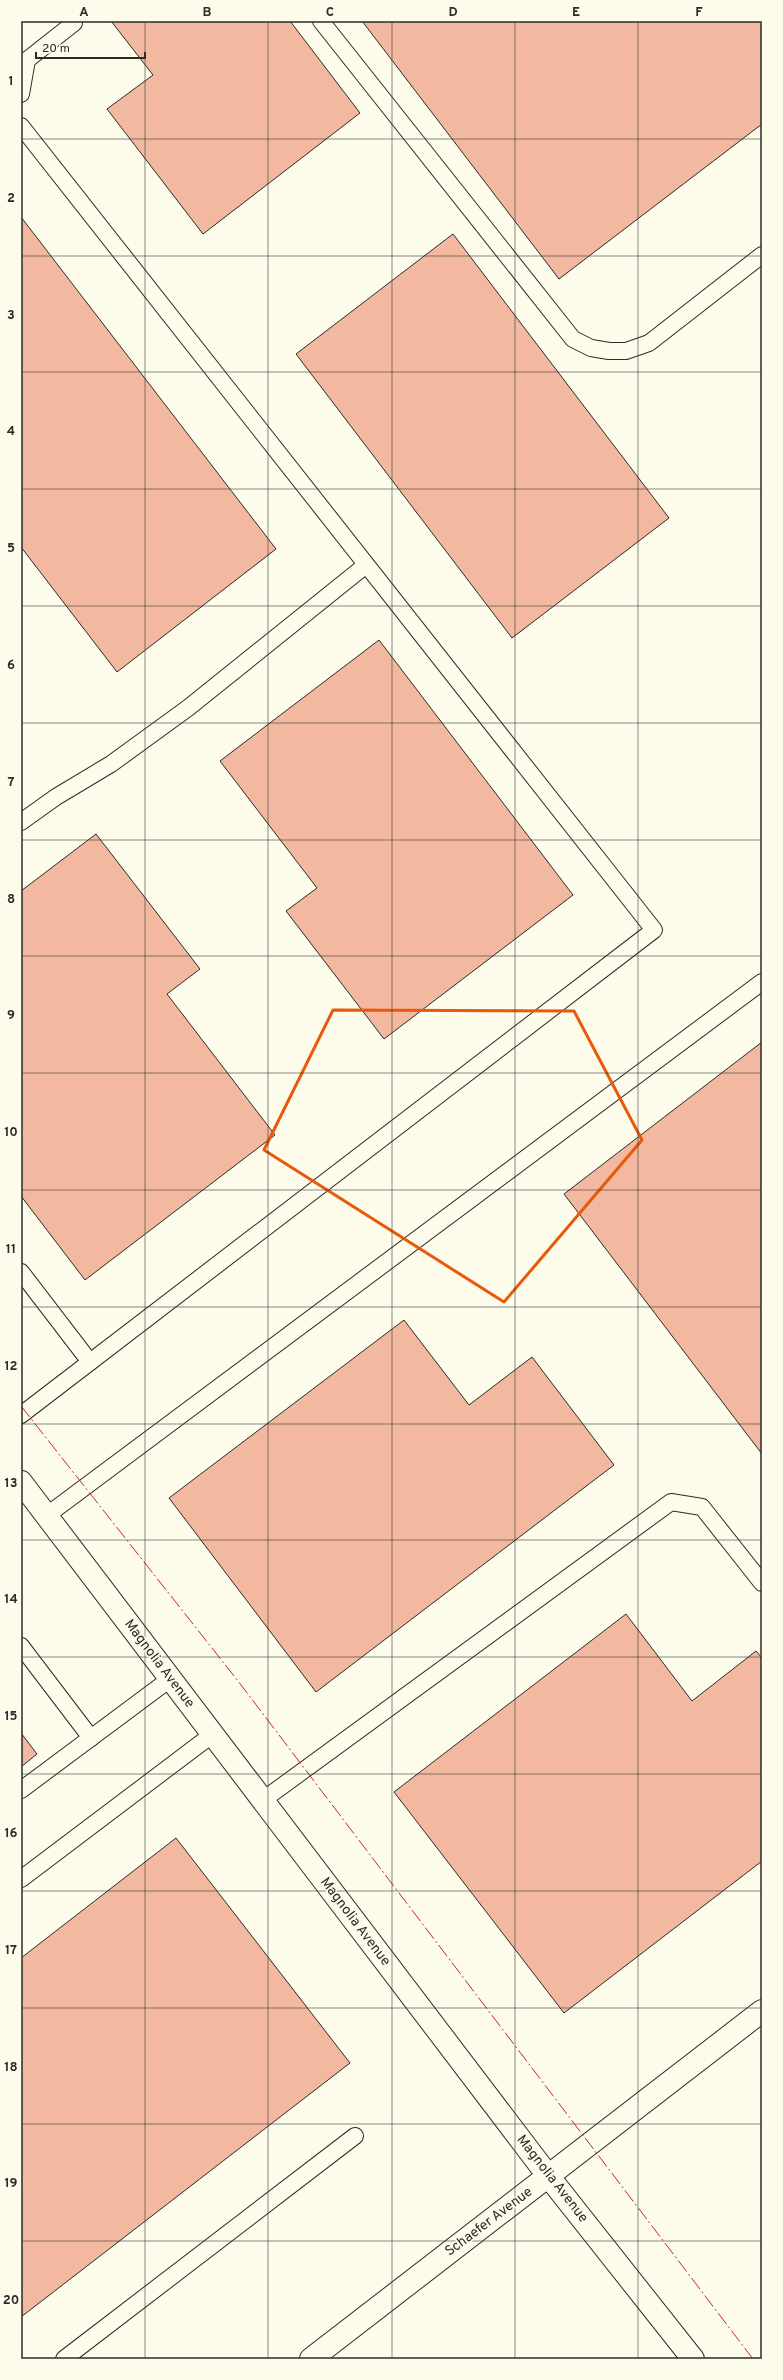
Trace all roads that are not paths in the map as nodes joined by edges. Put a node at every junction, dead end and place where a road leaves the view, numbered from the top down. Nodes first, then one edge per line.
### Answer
1 (73, 21) edge
2 (321, 21) edge
3 (21, 94) edge
4 (21, 126) edge
5 (762, 255) edge
6 (366, 565) junction
7 (21, 822) edge
8 (762, 982) edge
9 (21, 1272) edge
10 (90, 1362) junction
11 (21, 1415) edge
12 (21, 1482) edge
13 (46, 1516) junction
14 (762, 1583) edge
15 (21, 1646) edge
16 (170, 1679) junction
17 (212, 1734) junction
18 (91, 1738) junction
19 (21, 1790) edge
20 (263, 1800) junction
21 (21, 1879) edge
22 (762, 2011) edge
23 (355, 2136) dead end
24 (549, 2176) junction
25 (64, 2359) edge
26 (311, 2359) edge
27 (693, 2359) edge

1 - 3 lane
2 - 5 lane
4 - 6 lane
6 - 7 lane
6 - 10 lane
8 - 13 lane
9 - 10 lane
10 - 11 lane
12 - 13 street, Magnolia Avenue
13 - 16 street, Magnolia Avenue
14 - 20 lane
15 - 18 lane
16 - 17 street, Magnolia Avenue
16 - 18 lane
17 - 20 street, Magnolia Avenue
17 - 21 lane
18 - 19 lane
20 - 24 street, Magnolia Avenue
22 - 24 street, Schaefer Avenue
23 - 25 lane
24 - 26 street, Schaefer Avenue
24 - 27 street, Magnolia Avenue

